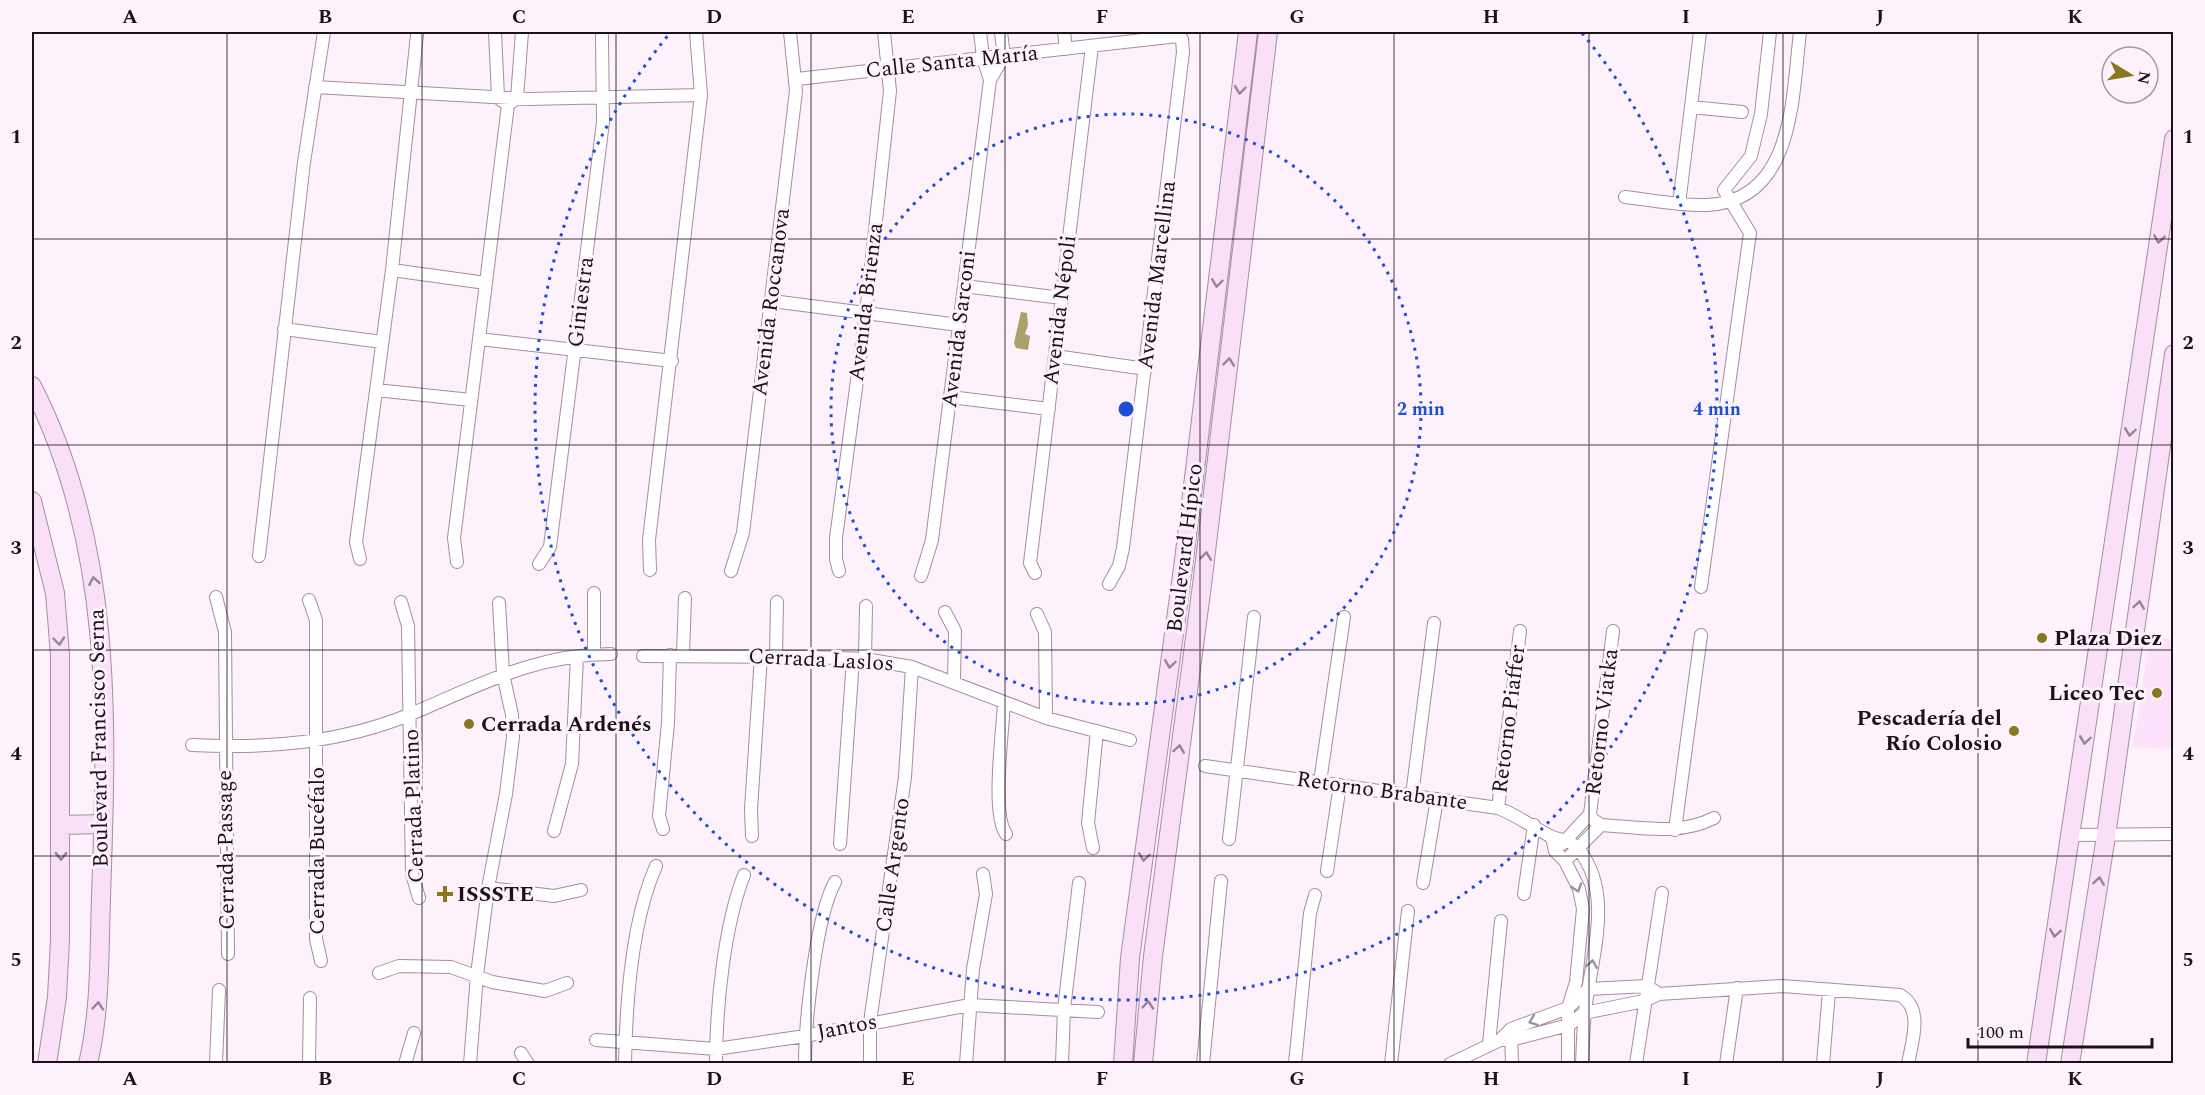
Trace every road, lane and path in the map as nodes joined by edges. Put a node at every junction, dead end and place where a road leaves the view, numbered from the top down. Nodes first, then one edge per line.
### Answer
1 (324, 32) edge
2 (495, 32) edge
3 (522, 32) edge
4 (696, 32) edge
5 (790, 32) edge
6 (884, 32) edge
7 (980, 32) edge
8 (1001, 32) edge
9 (1064, 32) edge
10 (1248, 32) edge
11 (1268, 32) edge
12 (1700, 32) edge
13 (1770, 32) edge
14 (1800, 32) edge
15 (417, 35) dead end
16 (1163, 35) edge
17 (602, 36) dead end
18 (1178, 36) joint
19 (1092, 46) junction
20 (1066, 49) junction
21 (1004, 56) junction
22 (983, 58) junction
23 (889, 69) junction
24 (797, 79) junction
25 (990, 80) junction
26 (315, 87) junction
27 (410, 93) junction
28 (701, 95) junction
29 (604, 98) junction
30 (508, 100) junction
31 (1691, 107) junction
32 (1742, 112) dead end
33 (2174, 139) edge
34 (2172, 159) edge
35 (1625, 197) dead end
36 (1730, 201) junction
37 (1679, 204) junction
38 (392, 270) junction
39 (486, 283) junction
40 (964, 286) junction
41 (1062, 298) junction
42 (772, 301) junction
43 (866, 313) junction
44 (959, 325) junction
45 (284, 329) junction
46 (479, 339) junction
47 (382, 342) junction
48 (575, 351) junction
49 (2174, 354) edge
50 (1055, 356) junction
51 (672, 361) junction
52 (1146, 369) junction
53 (32, 386) edge
54 (376, 390) junction
55 (950, 397) junction
56 (471, 400) junction
57 (1049, 409) junction
58 (2167, 444) edge
59 (32, 501) edge
60 (259, 556) dead end
61 (360, 559) dead end
62 (457, 562) dead end
63 (539, 564) dead end
64 (650, 570) dead end
65 (731, 571) dead end
66 (839, 571) dead end
67 (1035, 573) dead end
68 (921, 576) dead end
69 (1109, 584) dead end
70 (1701, 587) dead end
71 (594, 593) dead end
72 (216, 597) dead end
73 (685, 598) dead end
74 (309, 600) dead end
75 (400, 602) dead end
76 (777, 602) dead end
77 (498, 603) dead end
78 (866, 606) dead end
79 (945, 612) dead end
80 (1037, 614) dead end
81 (1254, 617) dead end
82 (1344, 618) dead end
83 (1434, 623) dead end
84 (1521, 631) dead end
85 (1613, 631) dead end
86 (1701, 635) dead end
87 (594, 654) junction
88 (611, 654) dead end
89 (677, 655) junction
90 (577, 656) junction
91 (643, 656) dead end
92 (761, 656) junction
93 (776, 656) junction
94 (859, 659) junction
95 (912, 666) junction
96 (503, 674) junction
97 (954, 680) junction
98 (1004, 702) junction
99 (410, 714) junction
100 (1046, 718) junction
101 (1097, 731) junction
102 (1130, 740) dead end
103 (318, 741) junction
104 (192, 745) dead end
105 (224, 747) junction
106 (1205, 766) dead end
107 (1235, 771) junction
108 (1156, 773) junction
109 (1176, 775) junction
110 (1320, 782) junction
111 (1340, 785) junction
112 (1412, 795) junction
113 (1437, 799) junction
114 (1498, 808) junction
115 (1590, 814) junction
116 (1714, 818) dead end
117 (103, 824) junction
118 (60, 825) junction
119 (1534, 825) junction
120 (1601, 825) junction
121 (663, 829) dead end
122 (1675, 830) junction
123 (554, 831) dead end
124 (1006, 834) dead end
125 (2174, 834) edge
126 (2071, 835) junction
127 (752, 836) dead end
128 (2106, 836) junction
129 (1552, 837) junction
130 (1229, 839) dead end
131 (1567, 839) junction
132 (840, 844) dead end
133 (1093, 848) dead end
134 (1579, 850) junction
135 (1555, 851) junction
136 (1565, 861) junction
137 (656, 866) dead end
138 (1327, 871) dead end
139 (983, 874) dead end
140 (744, 875) dead end
141 (1221, 881) dead end
142 (835, 882) dead end
143 (1079, 883) dead end
144 (1424, 883) dead end
145 (488, 888) junction
146 (581, 890) dead end
147 (1662, 893) dead end
148 (1524, 894) dead end
149 (1315, 895) dead end
150 (419, 898) dead end
151 (1408, 911) dead end
152 (1501, 921) dead end
153 (228, 954) dead end
154 (321, 961) dead end
155 (379, 973) dead end
156 (477, 975) junction
157 (567, 983) dead end
158 (1647, 986) junction
159 (1737, 988) junction
160 (1588, 989) junction
161 (219, 990) dead end
162 (1829, 991) junction
163 (1659, 994) junction
164 (310, 998) dead end
165 (1644, 1001) junction
166 (970, 1005) junction
167 (1569, 1008) junction
168 (1064, 1009) junction
169 (1098, 1012) dead end
170 (1584, 1013) junction
171 (870, 1022) junction
172 (1569, 1025) junction
173 (414, 1033) dead end
174 (805, 1036) junction
175 (1503, 1038) junction
176 (596, 1040) dead end
177 (625, 1044) junction
178 (716, 1049) junction
179 (47, 1064) edge
180 (88, 1064) edge
181 (216, 1064) edge
182 (309, 1064) edge
183 (405, 1064) edge
184 (470, 1064) edge
185 (625, 1064) edge
186 (716, 1064) edge
187 (805, 1064) edge
188 (870, 1064) edge
189 (966, 1064) edge
190 (1062, 1064) edge
191 (1123, 1064) edge
192 (1143, 1064) edge
193 (1203, 1064) edge
194 (1295, 1064) edge
195 (1391, 1064) edge
196 (1450, 1064) edge
197 (1512, 1064) edge
198 (1568, 1064) edge
199 (1582, 1064) edge
200 (1636, 1064) edge
201 (1726, 1064) edge
202 (1823, 1064) edge
203 (1908, 1064) edge
204 (2036, 1064) edge
205 (2070, 1064) edge

1 - 26 street
2 - 30 street
3 - 30 street
4 - 28 street
5 - 24 street, Avenida Roccanova
6 - 23 street, Avenida Brienza
7 - 22 street, Avenida Sarconi
8 - 21 street
9 - 20 street
10 -> 108 street, Boulevard Hípico
109 -> 11 street, Boulevard Hípico
12 - 31 street
13 - 36 street
14 - 36 street
15 - 27 street
16 - 18 street, Calle Santa María
16 - 19 street, Calle Santa María
17 - 29 street, Giniestra
18 - 52 street, Avenida Marcellina
19 - 20 street, Calle Santa María
19 - 41 street, Avenida Népoli
20 - 21 street, Calle Santa María
21 - 22 street, Calle Santa María
21 - 25 street, Avenida Sarconi
22 - 23 street, Calle Santa María
22 - 25 street, Avenida Sarconi
23 - 24 street, Calle Santa María
23 - 43 street, Avenida Brienza
24 - 42 street, Avenida Roccanova
25 - 40 street, Avenida Sarconi
26 - 27 street
26 - 45 street
27 - 30 street
27 - 38 street
28 - 29 street
28 - 51 street
29 - 30 street
29 - 48 street, Giniestra
30 - 39 street
31 - 32 street
31 - 37 street
33 - 34 street
34 -> 126 street
35 - 37 street
36 - 37 street
36 - 70 street
38 - 39 street
38 - 47 street
39 - 46 street
40 - 41 street
40 - 44 street, Avenida Sarconi
41 - 50 street, Avenida Népoli
42 - 43 street
42 - 65 street, Avenida Roccanova
43 - 44 street
43 - 66 street, Avenida Brienza
44 - 55 street, Avenida Sarconi
45 - 47 street
45 - 60 street
46 - 48 street
46 - 56 street
47 - 54 street
48 - 51 street
48 - 63 street, Giniestra
49 - 58 street
50 - 52 street
50 - 57 street, Avenida Népoli
51 - 64 street
52 - 69 street, Avenida Marcellina
117 -> 53 street, Boulevard Francisco Serna
54 - 56 street
54 - 61 street
55 - 57 street
55 - 68 street, Avenida Sarconi
56 - 62 street
57 - 67 street, Avenida Népoli
128 -> 58 street
59 -> 118 street, Boulevard Francisco Serna
71 - 87 street
72 - 105 street, Cerrada Passage
73 - 89 street
74 - 103 street, Cerrada Bucéfalo
75 - 99 street, Cerrada Platino
76 - 93 street
77 - 96 street
78 - 94 street
79 - 97 street
80 - 100 street
81 - 107 street
82 - 110 street
83 - 112 street
84 - 114 street, Retorno Piaffer
85 - 115 street, Retorno Viatka
86 - 122 street
87 - 88 street
87 - 90 street
89 - 91 street, Cerrada Laslos
89 - 92 street, Cerrada Laslos
89 - 121 street
90 - 96 street
90 - 123 street
92 - 93 street, Cerrada Laslos
92 - 127 street
93 - 94 street, Cerrada Laslos
94 - 95 street, Cerrada Laslos
94 - 132 street
95 - 97 street, Cerrada Laslos
95 - 171 street, Calle Argento
96 - 99 street
96 - 145 street
97 - 98 street, Cerrada Laslos
98 - 100 street, Cerrada Laslos
98 - 124 street
99 - 103 street
99 - 150 street, Cerrada Platino
100 - 101 street, Cerrada Laslos
101 - 102 street, Cerrada Laslos
101 - 133 street
103 - 105 street
103 - 154 street, Cerrada Bucéfalo
104 - 105 street
105 - 153 street, Cerrada Passage
106 - 107 street, Retorno Brabante
107 - 110 street, Retorno Brabante
107 - 130 street
108 - 109 street
108 -> 191 street, Boulevard Hípico
192 -> 109 street, Boulevard Hípico
110 - 111 street, Retorno Brabante
111 - 112 street, Retorno Brabante
111 - 138 street
112 - 113 street, Retorno Brabante
113 - 114 street, Retorno Brabante
113 - 144 street
114 - 119 street, Retorno Brabante
115 - 120 street
115 - 131 street
116 - 122 street
117 - 118 street
180 -> 117 street, Boulevard Francisco Serna
118 -> 179 street, Boulevard Francisco Serna
119 - 129 street, Retorno Brabante
119 - 148 street
120 - 122 street
120 - 134 street
125 - 128 street
126 - 128 street
126 -> 204 street
205 -> 128 street
129 - 131 street, Retorno Brabante
129 - 135 street
131 - 134 street
131 - 135 street
134 - 136 street
160 -> 134 street
135 - 136 street
136 -> 167 street
137 - 177 street
139 - 166 street
140 - 178 street
141 - 193 street
142 - 174 street
143 - 168 street
145 - 146 street
145 - 156 street
147 - 158 street
149 - 194 street
151 - 195 street
152 - 175 street
155 - 156 street
156 - 157 street
156 - 184 street
158 - 160 street
158 - 163 street
158 - 165 street
159 - 162 street
159 - 163 street
159 - 201 street
160 - 167 street
160 - 170 street
161 - 181 street
162 - 202 street
162 - 203 street
163 - 165 street
164 - 182 street
165 - 170 street
165 - 200 street
166 - 168 street, Jantos
166 - 171 street, Jantos
166 - 189 street
167 - 172 street
167 -> 175 street
168 - 169 street, Jantos
168 - 190 street
170 - 172 street
170 - 199 street
171 - 174 street, Jantos
171 - 188 street, Calle Argento
172 - 175 street
172 - 198 street
173 - 183 street
174 - 178 street, Jantos
174 - 187 street
175 - 196 street
175 - 197 street
176 - 177 street, Jantos
177 - 178 street, Jantos
177 - 185 street
178 - 186 street

